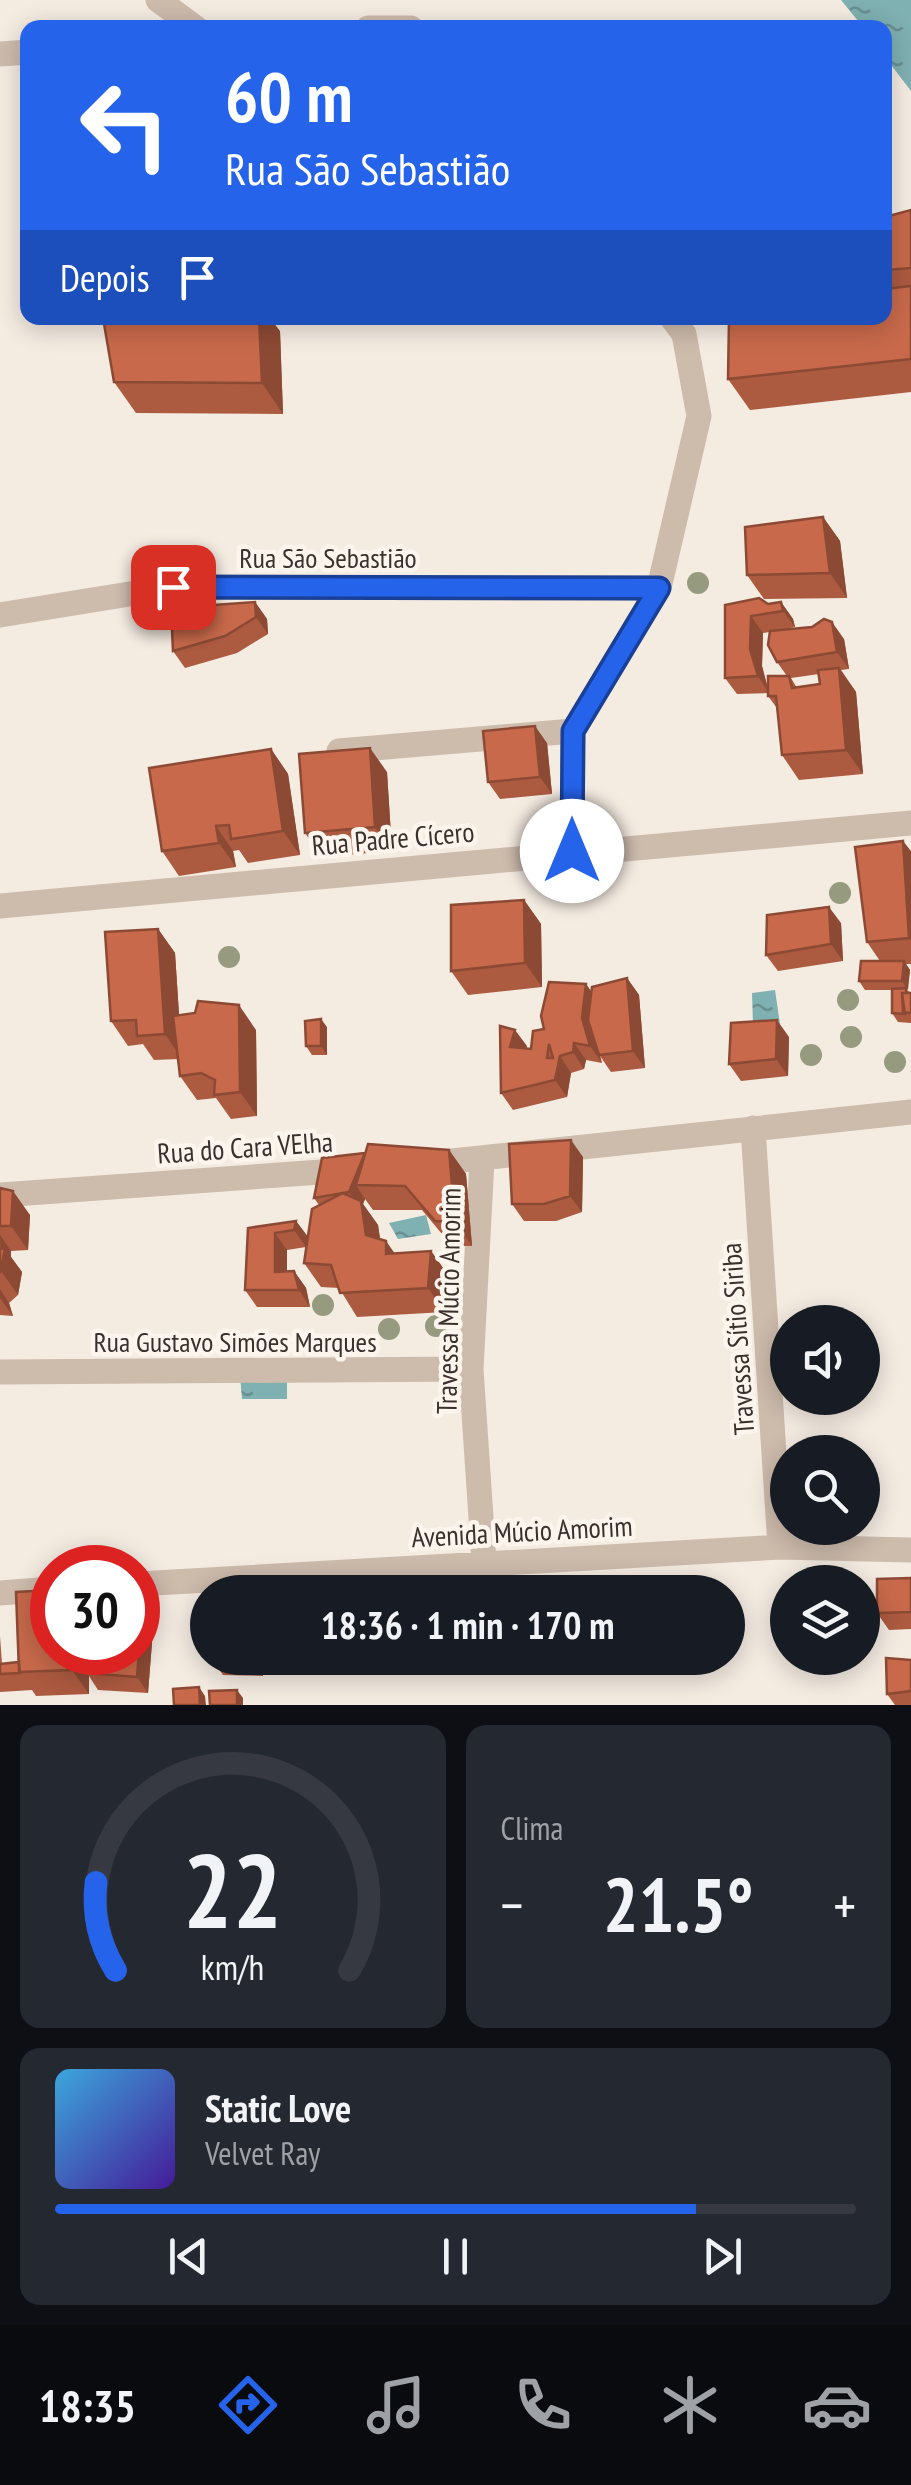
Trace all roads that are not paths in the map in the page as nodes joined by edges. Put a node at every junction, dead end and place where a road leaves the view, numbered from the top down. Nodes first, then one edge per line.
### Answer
1 (158, 0) edge
2 (185, 20) edge
3 (677, 325) edge
4 (659, 588) junction
5 (0, 615) edge
6 (573, 731) junction
7 (313, 753) edge
8 (911, 823) edge
9 (572, 851) junction
10 (0, 906) edge
11 (911, 1112) edge
12 (753, 1128) junction
13 (482, 1160) junction
14 (405, 1166) edge
15 (366, 1168) edge
16 (0, 1195) edge
17 (471, 1369) junction
18 (0, 1372) edge
19 (780, 1547) junction
20 (911, 1550) edge
21 (484, 1562) junction
22 (160, 1583) edge
23 (30, 1591) edge
24 (0, 1592) edge

1 - 2 street
3 - 4 street
4 - 5 street, Rua São Sebastião
4 - 6 street
6 - 7 street
6 - 9 street
8 - 9 street, Rua Padre Cícero
9 - 10 street, Rua Padre Cícero
11 - 12 street
12 - 13 street
12 - 19 street, Travessa Sítio Siriba
13 - 14 street
13 - 17 street, Travessa Múcio Amorim
15 - 16 street, Rua do Cara VElha
17 - 18 street, Rua Gustavo Simões Marques
17 - 21 street, Travessa Múcio Amorim
19 - 20 street, Avenida Múcio Amorim
19 - 21 street, Avenida Múcio Amorim
21 - 22 street, Avenida Múcio Amorim
23 - 24 street

